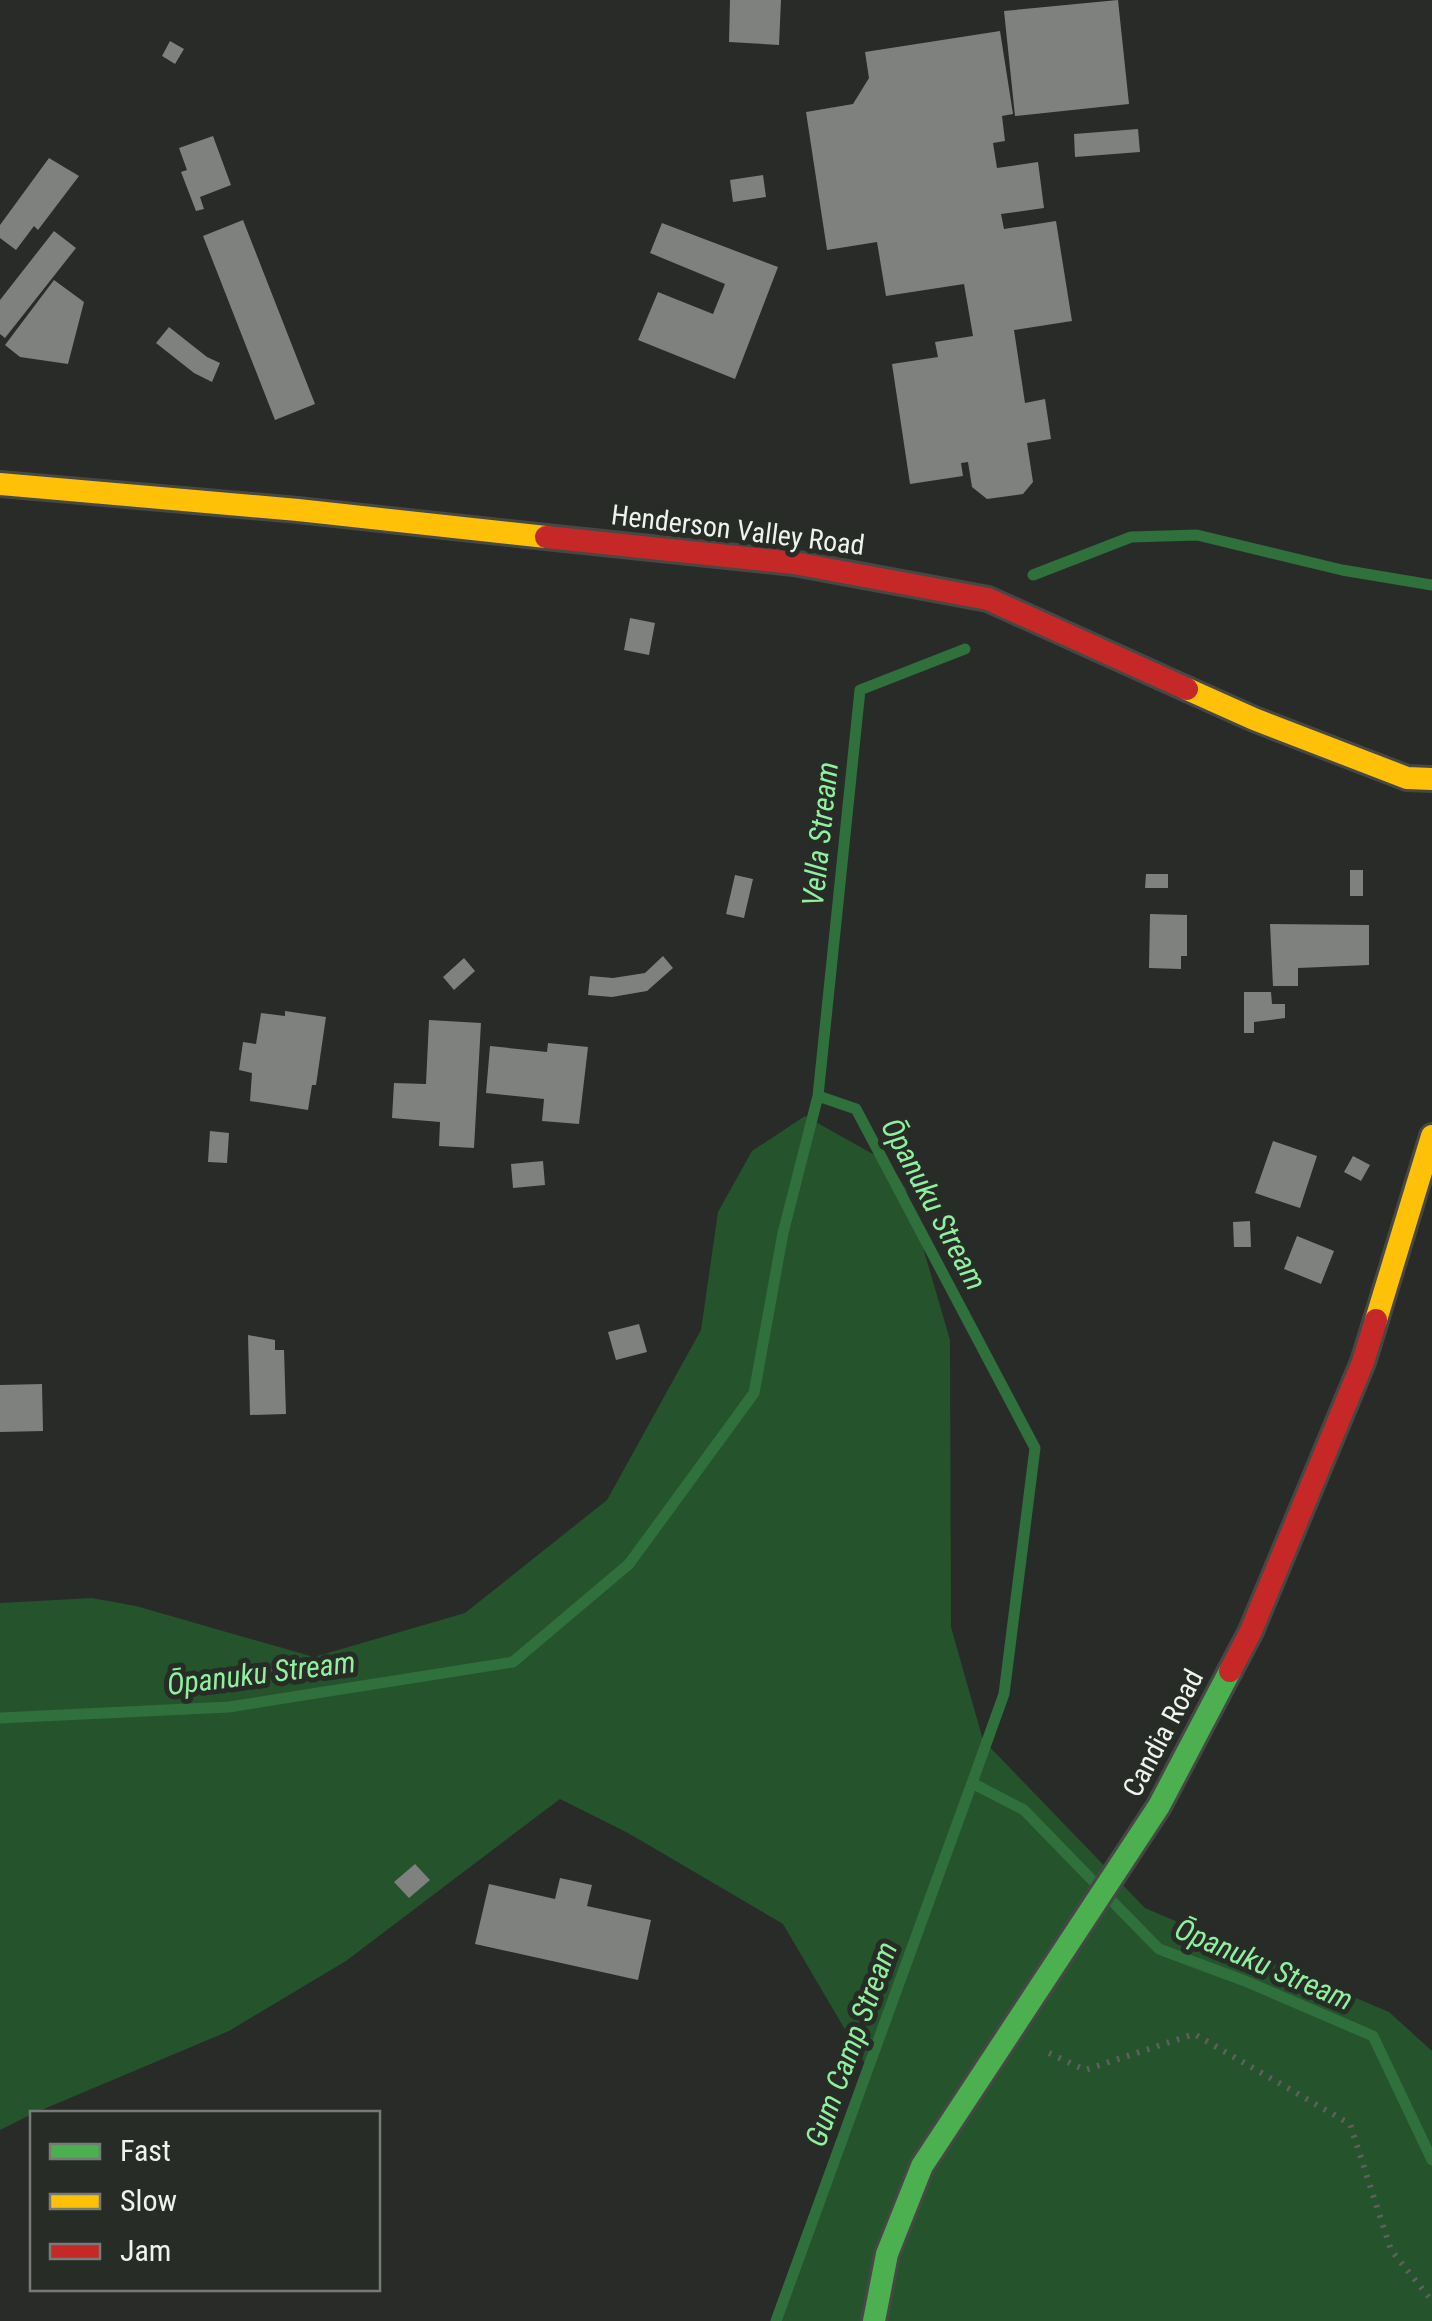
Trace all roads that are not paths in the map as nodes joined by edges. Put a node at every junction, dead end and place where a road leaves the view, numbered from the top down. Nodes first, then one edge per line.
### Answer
1 (0, 484) edge
2 (1432, 779) edge
3 (1432, 1136) edge
4 (874, 2321) edge

1 - 2 street, Henderson Valley Road
3 - 4 street, Candia Road

